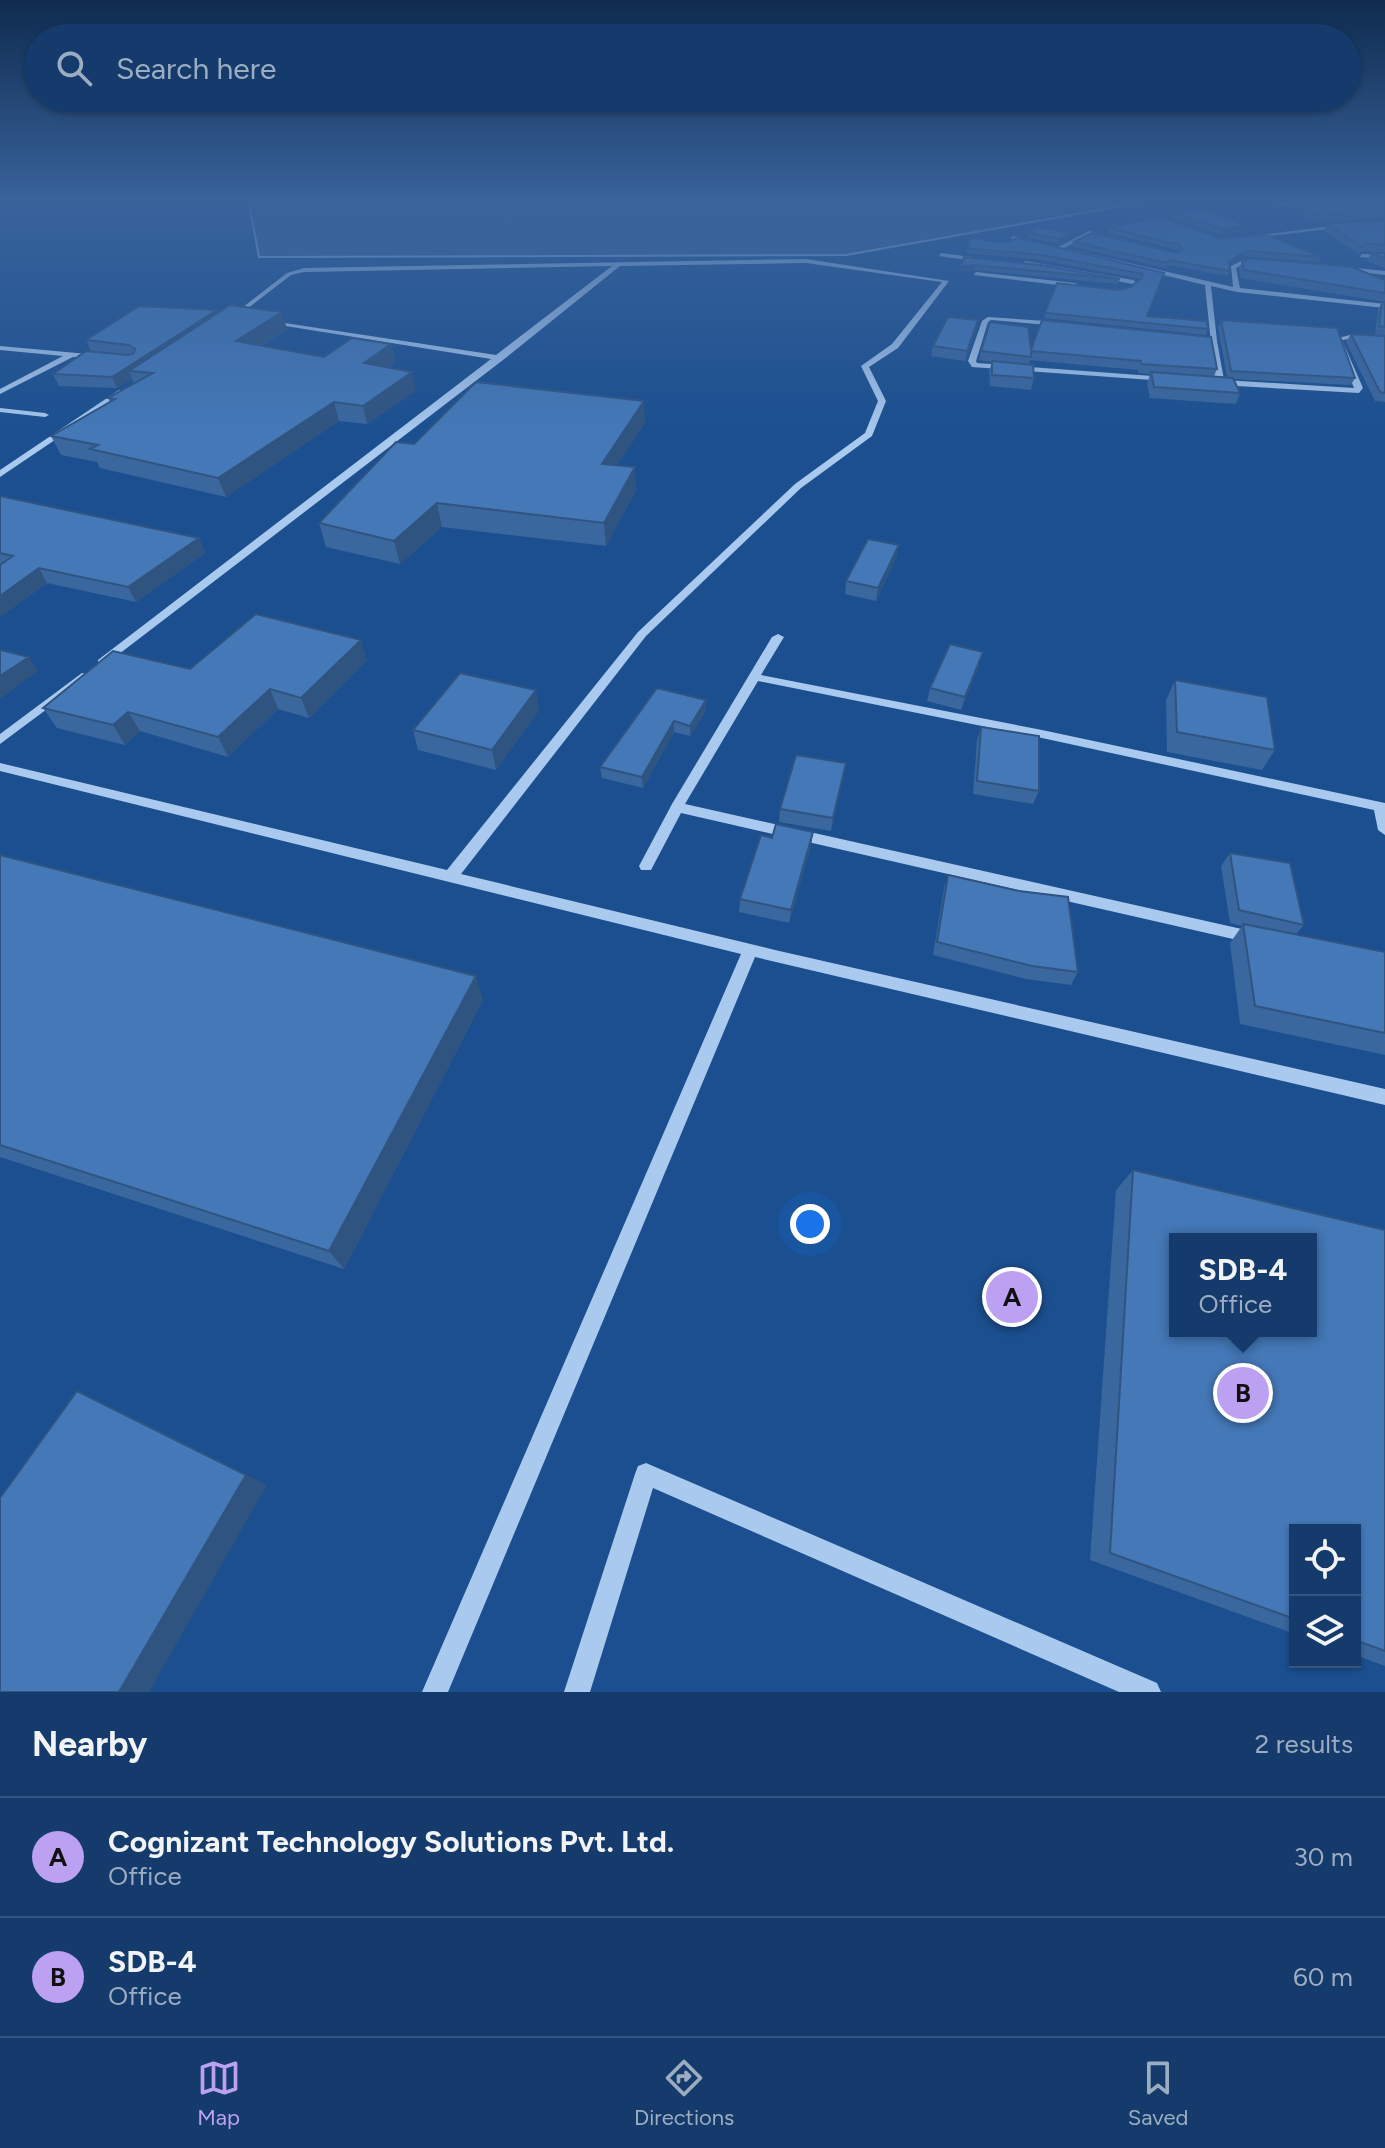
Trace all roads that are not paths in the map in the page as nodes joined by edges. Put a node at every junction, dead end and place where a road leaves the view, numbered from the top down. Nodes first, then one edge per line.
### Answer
1 (285, 277) edge
2 (603, 277) edge
3 (918, 277) edge
4 (1003, 277) edge
5 (1102, 277) edge
6 (1144, 277) edge
7 (1175, 277) edge
8 (1235, 277) edge
9 (1133, 282) junction
10 (1208, 285) junction
11 (1086, 286) edge
12 (1123, 290) edge
13 (1237, 290) junction
14 (1385, 306) edge
15 (234, 317) junction
16 (248, 319) edge
17 (263, 321) edge
18 (223, 324) edge
19 (1071, 325) edge
20 (1197, 339) edge
21 (1213, 341) junction
22 (1385, 341) edge
23 (0, 348) edge
24 (72, 354) junction
25 (103, 358) edge
26 (500, 358) junction
27 (1177, 380) edge
28 (1206, 382) edge
29 (1221, 383) junction
30 (128, 388) edge
31 (0, 392) edge
32 (0, 410) edge
33 (45, 415) dead end
34 (0, 474) edge
35 (778, 637) dead end
36 (754, 677) junction
37 (0, 740) edge
38 (0, 767) edge
39 (677, 807) junction
40 (1383, 808) edge
41 (1385, 830) edge
42 (646, 866) dead end
43 (450, 877) junction
44 (1272, 942) edge
45 (750, 950) junction
46 (1385, 1097) edge
47 (435, 1692) edge
48 (577, 1692) edge
49 (1148, 1692) edge

1 - 15 street
2 - 26 street
3 - 43 street
4 - 11 street
5 - 9 street
6 - 9 street
7 - 10 street
8 - 13 street
9 - 12 street
10 - 13 street
10 - 21 street
13 - 14 street
15 - 16 street
15 - 18 street
17 - 26 street
19 - 27 street
20 - 21 street
21 - 29 street
22 - 29 street
23 - 24 street
24 - 25 street
24 - 31 street
26 - 37 street
28 - 29 street
30 - 34 street
32 - 33 street
35 - 36 street
36 - 39 street
36 - 40 street
38 - 43 street
39 - 42 street
39 - 44 street
40 - 41 street
43 - 45 street
45 - 46 street
45 - 47 street
48 - 49 street

